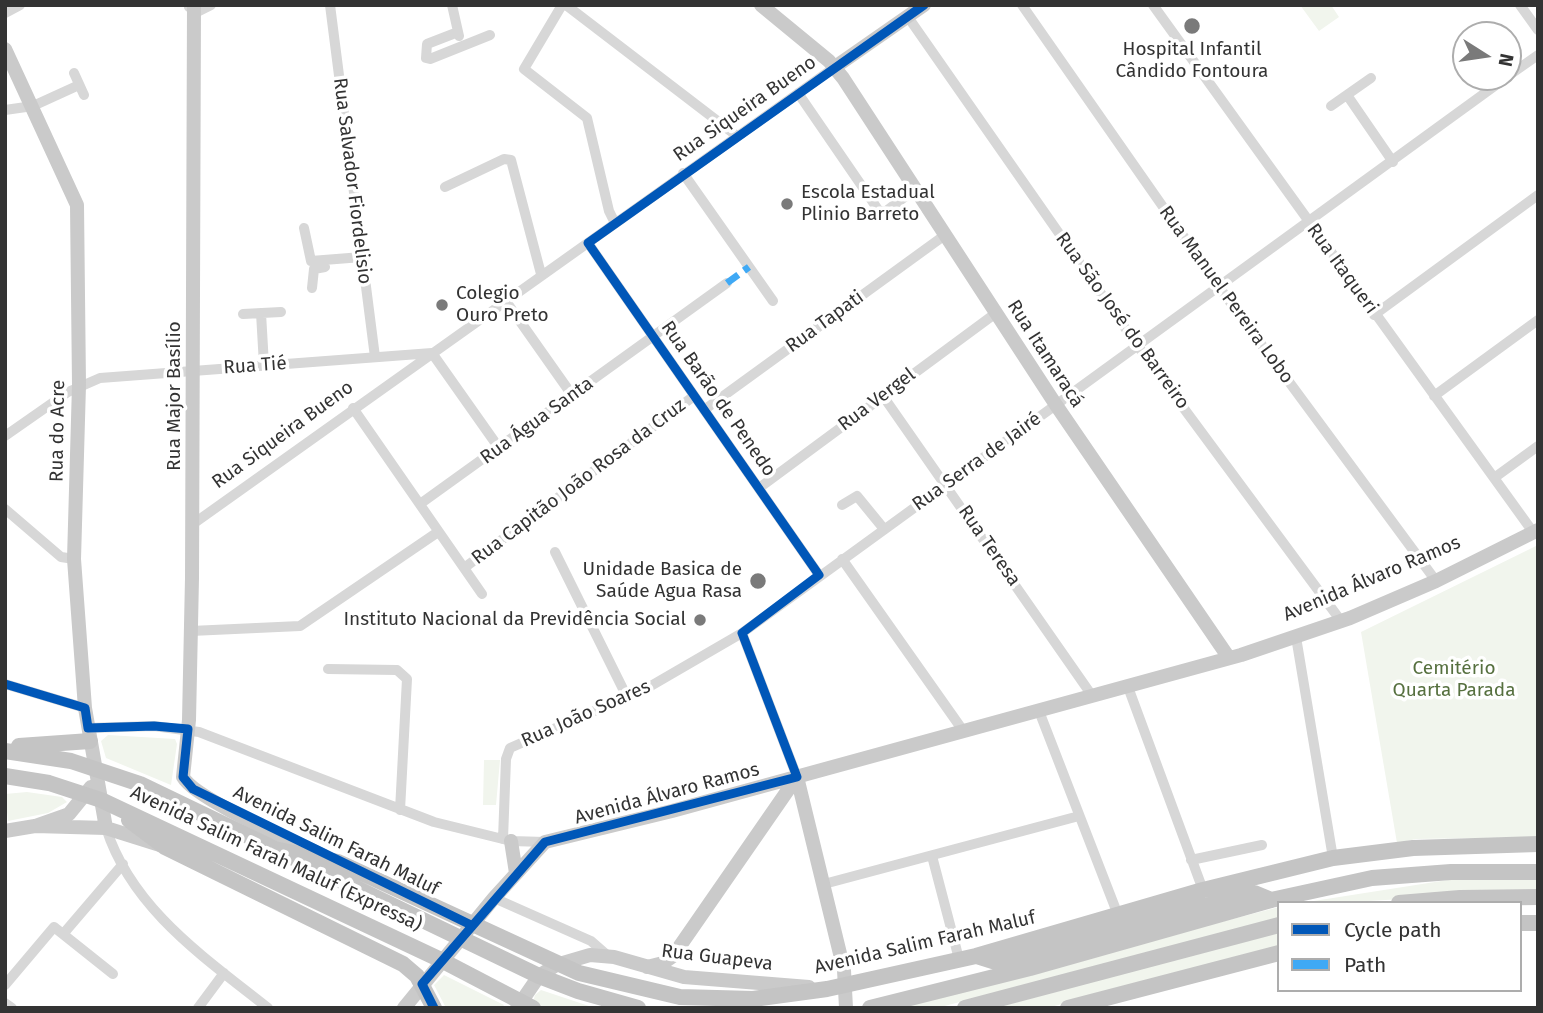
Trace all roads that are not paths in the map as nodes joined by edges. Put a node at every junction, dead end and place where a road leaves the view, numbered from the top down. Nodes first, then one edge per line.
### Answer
1 (20, 5) edge
2 (211, 5) edge
3 (330, 5) edge
4 (452, 5) edge
5 (564, 5) edge
6 (761, 5) edge
7 (923, 5) edge
8 (1022, 5) edge
9 (1153, 5) edge
10 (1520, 5) edge
11 (192, 7) edge
12 (5, 13) edge
13 (908, 17) junction
14 (1538, 30) edge
15 (458, 32) junction
16 (490, 35) dead end
17 (461, 46) junction
18 (5, 49) edge
19 (1538, 55) edge
20 (835, 67) junction
21 (1522, 67) edge
22 (74, 73) dead end
23 (1371, 78) dead end
24 (1489, 91) edge
25 (798, 93) junction
26 (1347, 95) junction
27 (33, 106) junction
28 (1331, 107) dead end
29 (5, 110) edge
30 (737, 136) junction
31 (1393, 162) junction
32 (683, 173) junction
33 (445, 187) dead end
34 (915, 189) junction
35 (1538, 195) edge
36 (615, 223) junction
37 (1309, 223) junction
38 (304, 228) dead end
39 (945, 235) junction
40 (588, 243) junction
41 (363, 260) junction
42 (541, 274) junction
43 (727, 284) dead end
44 (1219, 287) junction
45 (312, 288) dead end
46 (505, 300) junction
47 (773, 301) dead end
48 (281, 312) dead end
49 (261, 313) junction
50 (996, 313) junction
51 (243, 314) dead end
52 (1374, 315) junction
53 (1538, 320) edge
54 (652, 336) junction
55 (1137, 345) junction
56 (432, 353) junction
57 (394, 356) junction
58 (375, 357) junction
59 (264, 365) junction
60 (194, 371) junction
61 (398, 376) junction
62 (79, 385) junction
63 (572, 395) junction
64 (694, 396) junction
65 (883, 396) junction
66 (1434, 396) junction
67 (1056, 405) junction
68 (353, 408) junction
69 (704, 410) junction
70 (5, 436) edge
71 (1538, 446) edge
72 (499, 448) junction
73 (1494, 478) junction
74 (946, 485) junction
75 (759, 488) junction
76 (193, 502) junction
77 (420, 503) junction
78 (842, 505) dead end
79 (214, 508) junction
80 (5, 509) edge
81 (193, 524) junction
82 (884, 529) junction
83 (1535, 531) edge
84 (439, 532) junction
85 (555, 552) dead end
86 (74, 559) junction
87 (842, 559) junction
88 (464, 568) junction
89 (819, 575) junction
90 (1433, 577) junction
91 (482, 594) dead end
92 (1339, 618) junction
93 (191, 631) junction
94 (742, 633) junction
95 (1296, 637) junction
96 (1278, 641) junction
97 (1229, 658) junction
98 (328, 669) dead end
99 (5, 684) edge
100 (1128, 687) junction
101 (627, 697) junction
102 (1093, 697) junction
103 (85, 708) junction
104 (1039, 711) junction
105 (188, 729) junction
106 (964, 733) junction
107 (89, 734) junction
108 (6, 751) edge
109 (97, 773) junction
110 (5, 776) edge
111 (797, 778) junction
112 (188, 785) joint
113 (757, 788) junction
114 (93, 797) junction
115 (400, 810) junction
116 (1079, 816) junction
117 (769, 819) junction
118 (35, 826) junction
119 (107, 828) junction
120 (5, 831) edge
121 (507, 840) junction
122 (545, 842) junction
123 (1538, 844) edge
124 (1262, 845) dead end
125 (165, 847) junction
126 (274, 849) junction
127 (932, 856) junction
128 (1333, 858) junction
129 (1191, 860) junction
130 (338, 862) junction
131 (123, 864) junction
132 (1538, 872) edge
133 (516, 873) junction
134 (824, 884) junction
135 (1203, 890) junction
136 (1538, 897) edge
137 (494, 898) junction
138 (1271, 900) junction
139 (1424, 901) edge
140 (1118, 915) junction
141 (471, 925) junction
142 (1277, 926) edge
143 (64, 933) junction
144 (459, 940) junction
145 (1277, 954) edge
146 (607, 955) junction
147 (967, 957) junction
148 (441, 960) junction
149 (556, 965) junction
150 (645, 967) junction
151 (224, 973) junction
152 (113, 974) dead end
153 (539, 976) junction
154 (422, 984) junction
155 (5, 985) edge
156 (846, 985) junction
157 (827, 989) junction
158 (5, 1003) edge
159 (523, 1006) edge
160 (12, 1008) edge
161 (198, 1008) edge
162 (268, 1008) edge
163 (404, 1008) edge
164 (435, 1008) edge
165 (638, 1008) edge
166 (846, 1008) edge
167 (870, 1008) edge
168 (965, 1008) edge
169 (1068, 1008) edge

1 - 12 street
2 - 11 street
3 - 41 street, Rua Salvador Fiordelisio
4 - 15 street
5 - 30 street
5 - 36 street
6 - 20 main road, Rua Itamaracá
7 - 13 main road, Rua Siqueira Bueno
8 - 44 street, Rua Manuel Pereira Lobo
9 - 37 street, Rua Itaqueri
10 - 14 street
11 - 60 main road, Rua Major Basílio
13 - 20 main road, Rua Siqueira Bueno
13 - 55 street, Rua São José do Barreiro
15 - 17 street
15 - 17 street
16 - 17 street
18 - 27 main road, Rua do Acre
19 - 21 street, Rua Serra de Jairé
20 - 25 street, Rua Siqueira Bueno
20 - 34 main road, Rua Itamaracá
22 - 27 street
23 - 26 street
24 - 31 street, Rua Serra de Jairé
25 - 30 street, Rua Siqueira Bueno
25 - 34 street
26 - 28 street
26 - 31 street
27 - 29 street
27 - 62 main road, Rua do Acre
30 - 32 street, Rua Siqueira Bueno
31 - 37 street, Rua Serra de Jairé
32 - 36 street, Rua Siqueira Bueno
32 - 47 street
33 - 42 street
34 - 39 main road, Rua Itamaracá
35 - 52 street
36 - 40 street, Rua Siqueira Bueno
37 - 44 street, Rua Serra de Jairé
37 - 52 street, Rua Itaqueri
38 - 41 street
39 - 50 main road, Rua Itamaracá
39 - 69 street, Rua Tapati
40 - 42 street, Rua Siqueira Bueno
40 - 54 street, Rua Barão de Penedo
41 - 45 street
41 - 58 street, Rua Salvador Fiordelisio
42 - 46 street, Rua Siqueira Bueno
43 - 54 street, Rua Água Santa
44 - 55 street, Rua Serra de Jairé
44 - 90 street, Rua Manuel Pereira Lobo
46 - 56 street, Rua Siqueira Bueno
46 - 63 street
48 - 49 street
49 - 51 street
49 - 59 street
50 - 65 street, Rua Vergel
50 - 67 main road, Rua Itamaracá
52 - 66 street, Rua Itaqueri
53 - 66 street
54 - 63 street, Rua Água Santa
54 - 64 street, Rua Barão de Penedo
55 - 67 street, Rua Serra de Jairé
55 - 92 street, Rua São José do Barreiro
56 - 57 street, Rua Tié
56 - 61 street, Rua Siqueira Bueno
56 - 72 street
57 - 58 street, Rua Tié
57 - 61 street
58 - 59 street, Rua Tié
59 - 60 street, Rua Tié
60 - 62 street, Rua Tié
60 - 76 main road, Rua Major Basílio
61 - 68 street, Rua Siqueira Bueno
62 - 70 street
62 - 86 main road, Rua do Acre
63 - 72 street, Rua Água Santa
64 - 69 street, Rua Barão de Penedo
64 - 88 street, Rua Capitão João Rosa da Cruz
65 - 74 street, Rua Teresa
65 - 75 street, Rua Vergel
66 - 73 street, Rua Itaqueri
67 - 74 street, Rua Serra de Jairé
67 - 97 main road, Rua Itamaracá
68 - 77 street
68 - 79 street, Rua Siqueira Bueno
69 - 75 street, Rua Barão de Penedo
71 - 73 street
72 - 77 street, Rua Água Santa
73 - 83 street, Rua Itaqueri
74 - 82 street, Rua Serra de Jairé
74 - 102 street, Rua Teresa
75 - 89 street, Rua Barão de Penedo
76 - 79 street, Rua Siqueira Bueno
76 - 81 main road, Rua Major Basílio
77 - 84 street
78 - 82 street
79 - 81 street, Rua Siqueira Bueno
80 - 86 street
81 - 93 main road, Rua Major Basílio
82 - 87 street, Rua Serra de Jairé
83 - 90 main road, Avenida Álvaro Ramos
84 - 88 street
84 - 93 street
85 - 101 street
86 - 103 main road, Rua do Acre
87 - 89 street, Rua Serra de Jairé
87 - 106 street
88 - 91 street
89 - 94 street, Rua Serra de Jairé
90 - 92 main road, Avenida Álvaro Ramos
92 - 95 main road, Avenida Álvaro Ramos
92 - 96 main road, Avenida Álvaro Ramos
93 - 105 main road, Rua Major Basílio
94 - 101 street, Rua João Soares
94 - 111 street
95 - 96 main road, Avenida Álvaro Ramos
95 - 128 street
96 - 97 main road, Avenida Álvaro Ramos
97 - 100 main road, Avenida Álvaro Ramos
98 - 115 street
99 - 103 street
100 - 102 main road, Avenida Álvaro Ramos
100 - 129 street
101 - 121 street, Rua João Soares
102 - 104 main road, Avenida Álvaro Ramos
103 - 107 main road, Rua do Acre
104 - 106 main road, Avenida Álvaro Ramos
104 - 116 street
105 - 107 street, Avenida Álvaro Ramos
105 - 112 main road, Rua Major Basílio
105 - 115 street, Avenida Álvaro Ramos
106 - 111 main road, Avenida Álvaro Ramos
107 - 108 highway
107 - 109 main road, Rua do Acre
108 - 109 highway, Avenida Salim Farah Maluf (Expressa)
109 - 114 main road
109 - 126 highway, Avenida Salim Farah Maluf (Expressa)
110 - 114 highway, Avenida Salim Farah Maluf (Expressa)
111 - 113 main road, Avenida Álvaro Ramos
111 - 117 main road
111 - 134 main road
112 - 130 main road, Avenida Salim Farah Maluf
113 - 117 main road
113 - 122 main road, Avenida Álvaro Ramos
114 - 118 main road
114 - 119 main road
114 - 125 highway
114 - 148 highway, Avenida Salim Farah Maluf (Expressa)
115 - 121 street, Avenida Álvaro Ramos
116 - 127 street
116 - 140 street
117 - 150 main road
118 - 119 main road
118 - 120 main road
119 - 125 main road
119 - 131 street
121 - 122 street, Avenida Álvaro Ramos
121 - 133 main road
122 - 133 main road
123 - 128 highway, Avenida Salim Farah Maluf
124 - 129 street
125 - 154 highway
126 - 130 highway, Avenida Salim Farah Maluf
126 - 144 highway, Avenida Salim Farah Maluf (Expressa)
127 - 134 street
127 - 147 street
128 - 135 highway, Avenida Salim Farah Maluf
129 - 135 street
130 - 141 highway, Avenida Salim Farah Maluf
131 - 143 street
131 - 151 street
132 - 138 highway
133 - 137 main road
134 - 156 main road
135 - 140 highway, Avenida Salim Farah Maluf
136 - 139 highway
137 - 141 main road
137 - 146 street, Rua Guapeva
138 - 147 highway
138 - 167 highway
140 - 147 highway, Avenida Salim Farah Maluf
141 - 144 main road
141 - 149 highway, Avenida Salim Farah Maluf
142 - 168 highway
143 - 152 street
143 - 155 street
144 - 148 main road
144 - 153 highway, Avenida Salim Farah Maluf (Expressa)
145 - 169 highway
146 - 149 main road
146 - 150 main road, Rua Guapeva
147 - 156 highway, Avenida Salim Farah Maluf
148 - 154 main road
148 - 159 highway, Avenida Salim Farah Maluf (Expressa)
149 - 153 main road
149 - 157 highway, Avenida Salim Farah Maluf
150 - 157 main road, Rua Guapeva
151 - 161 street
151 - 162 street
153 - 159 main road
153 - 165 highway
154 - 163 main road
154 - 164 highway
156 - 157 highway, Avenida Salim Farah Maluf
156 - 166 main road
158 - 160 street

